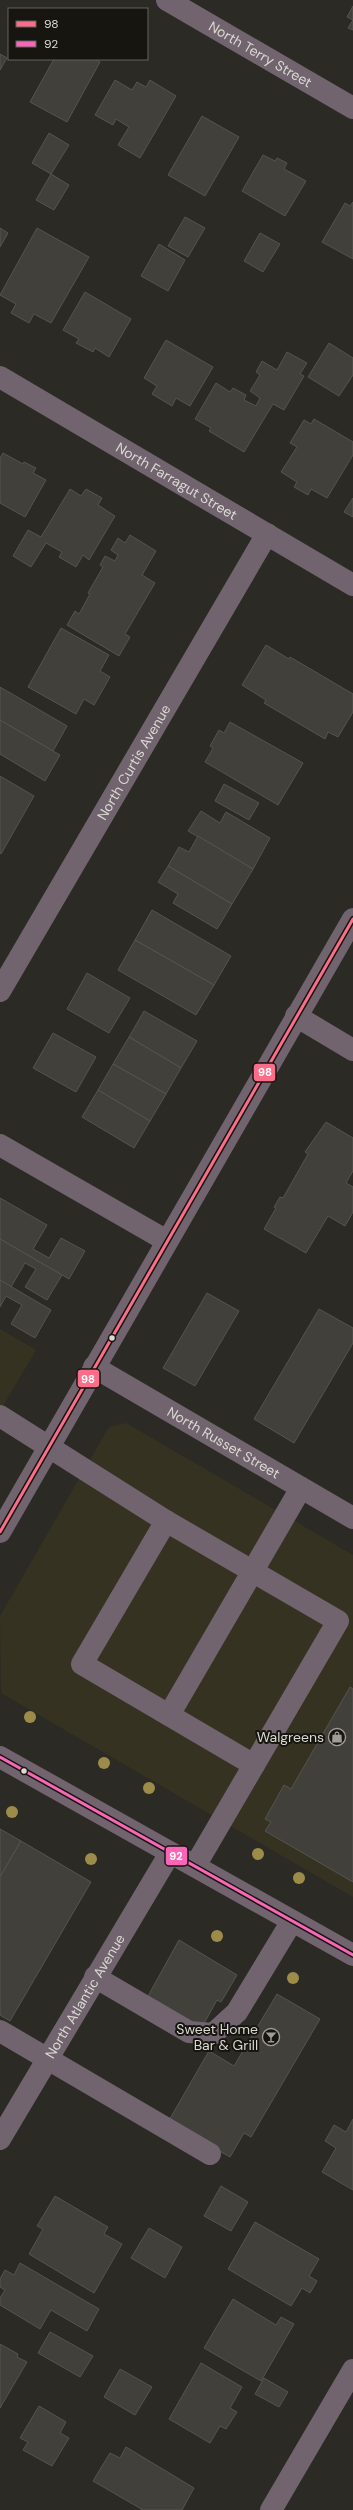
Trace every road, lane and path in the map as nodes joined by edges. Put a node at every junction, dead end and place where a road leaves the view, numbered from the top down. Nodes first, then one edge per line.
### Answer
1 (167, 0) edge
2 (353, 108) edge
3 (0, 377) edge
4 (267, 534) junction
5 (353, 585) edge
6 (353, 919) edge
7 (0, 991) edge
8 (296, 1016) junction
9 (353, 1050) edge
10 (0, 1145) edge
11 (167, 1241) junction
12 (94, 1367) junction
13 (0, 1416) edge
14 (48, 1447) junction
15 (302, 1488) junction
16 (353, 1518) edge
17 (166, 1521) junction
18 (0, 1532) edge
19 (253, 1572) junction
20 (345, 1625) edge
21 (169, 1715) junction
22 (0, 1758) edge
23 (254, 1765) junction
24 (170, 1853) junction
25 (195, 1866) junction
26 (292, 1921) junction
27 (353, 1955) edge
28 (95, 1977) junction
29 (0, 2031) edge
30 (47, 2058) junction
31 (0, 2139) edge
32 (210, 2154) dead end
33 (353, 2370) edge
34 (270, 2510) edge

1 - 2 street, North Terry Street
3 - 4 street, North Farragut Street
4 - 5 street, North Farragut Street
4 - 7 street, North Curtis Avenue
6 - 8 street
8 - 9 street
8 - 11 street
10 - 11 street
11 - 12 street
12 - 14 street
12 - 15 street, North Russet Street
13 - 14 street
14 - 17 street
14 - 18 street
15 - 16 street, North Russet Street
15 - 19 street
17 - 19 street
17 - 21 street
19 - 20 street
19 - 21 street
20 - 23 street
21 - 23 street
22 - 24 main road
23 - 25 street
24 - 25 main road
24 - 28 street, North Atlantic Avenue
25 - 26 main road
26 - 27 main road
26 - 28 street
28 - 30 street, North Atlantic Avenue
29 - 30 street
30 - 31 street, North Atlantic Avenue
30 - 32 street
33 - 34 street

